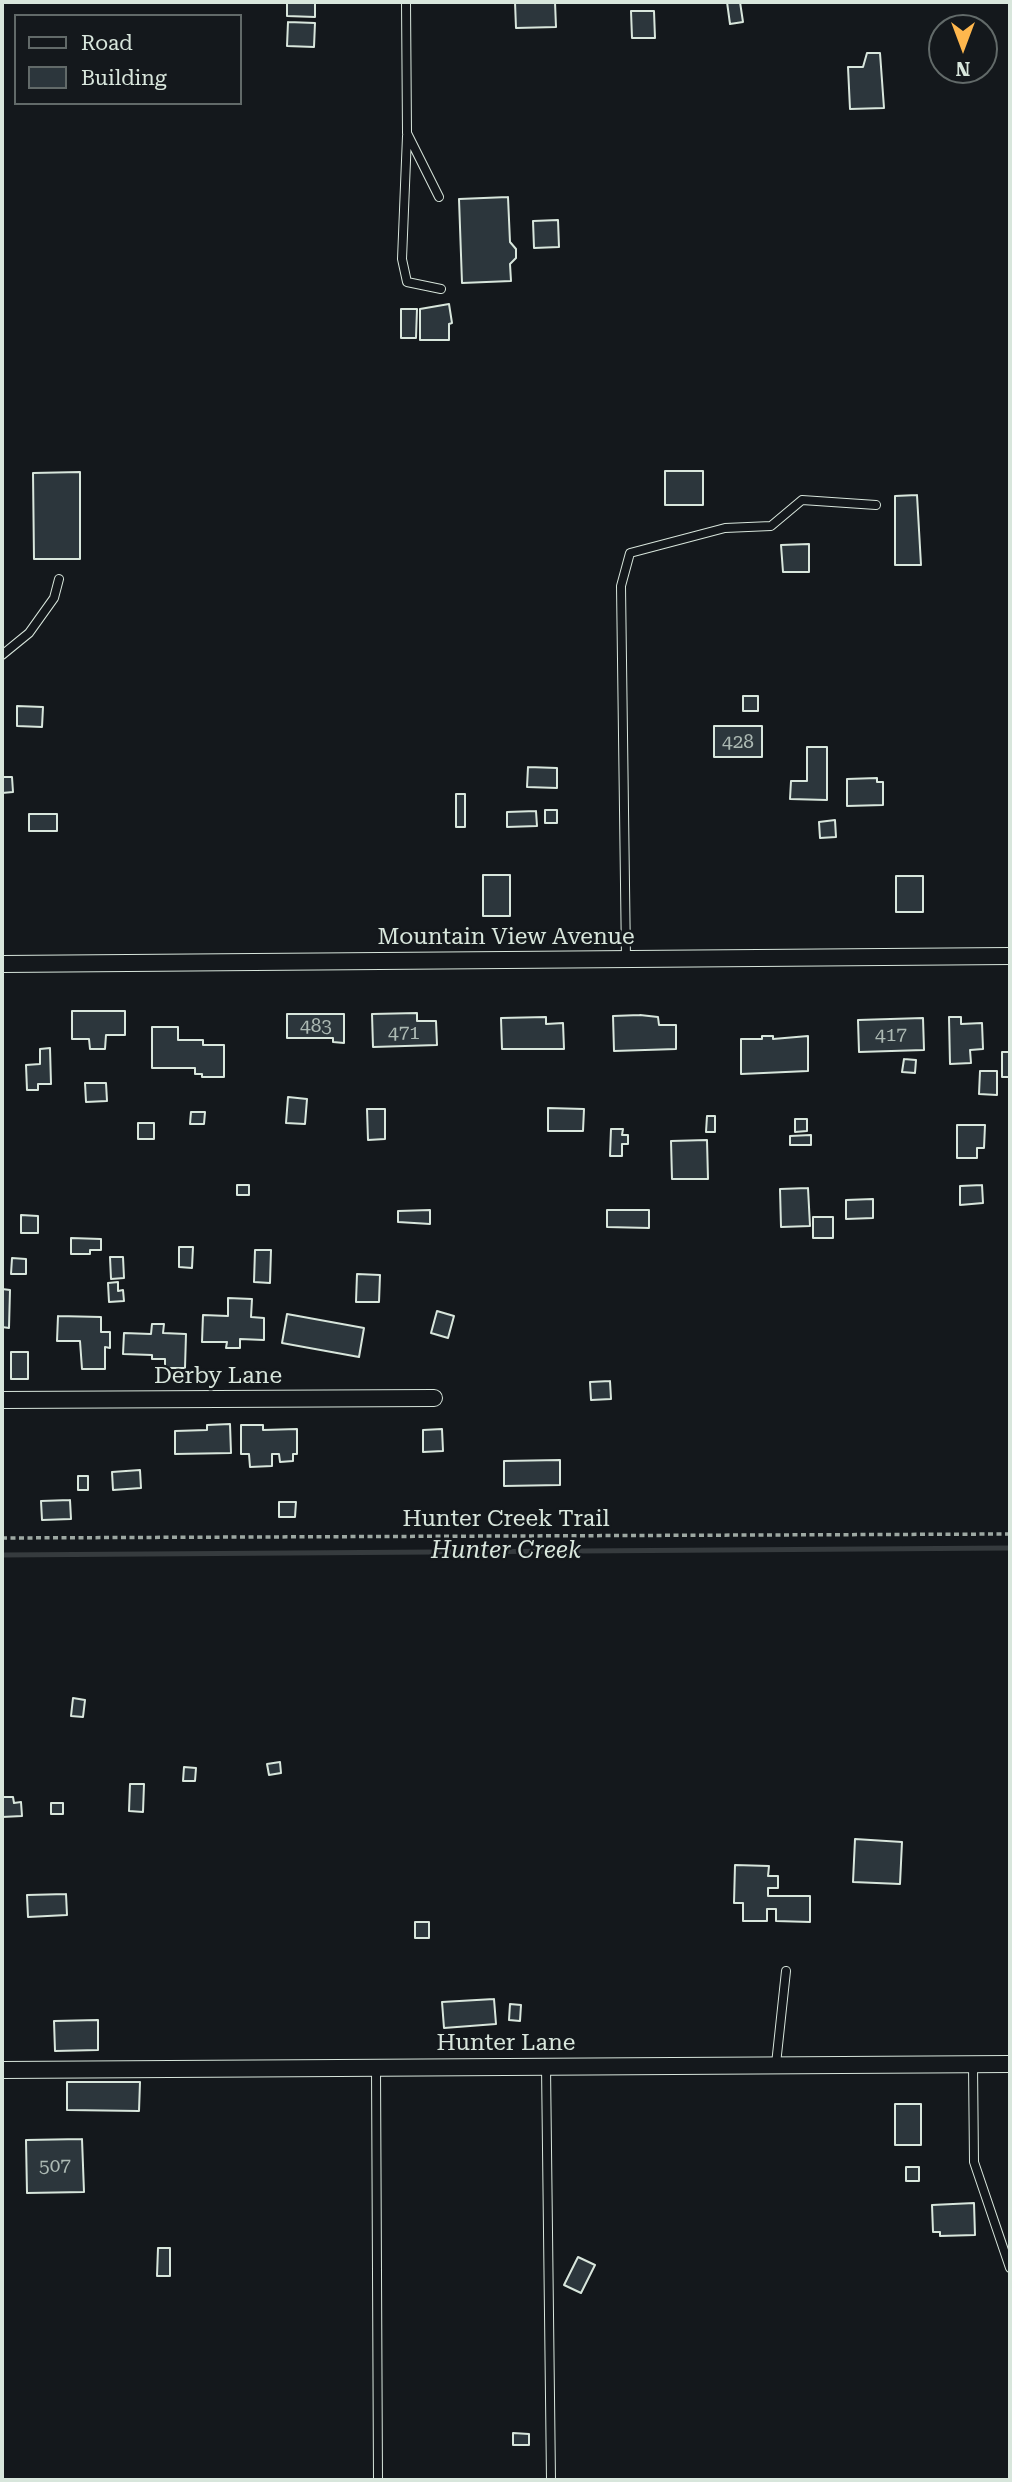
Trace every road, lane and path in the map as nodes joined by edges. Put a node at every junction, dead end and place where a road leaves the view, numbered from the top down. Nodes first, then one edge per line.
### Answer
1 (406, 2) edge
2 (407, 133) junction
3 (439, 197) dead end
4 (441, 289) dead end
5 (876, 505) dead end
6 (59, 579) dead end
7 (2, 655) edge
8 (1010, 956) edge
9 (626, 959) junction
10 (2, 964) edge
11 (433, 1398) dead end
12 (2, 1400) edge
13 (1010, 1534) edge
14 (2, 1538) edge
15 (786, 1972) dead end
16 (776, 2064) junction
17 (1010, 2064) edge
18 (973, 2065) junction
19 (546, 2066) junction
20 (376, 2067) junction
21 (2, 2070) edge
22 (1010, 2268) edge
23 (378, 2480) edge
24 (551, 2480) edge

1 - 2 lane
2 - 3 lane
2 - 4 lane
5 - 9 lane
6 - 7 lane
8 - 9 street, Mountain View Avenue
9 - 10 street, Mountain View Avenue
11 - 12 street, Derby Lane
13 - 14 path, Hunter Creek Trail
15 - 16 lane
16 - 18 street, Hunter Lane
16 - 19 street, Hunter Lane
17 - 18 street, Hunter Lane
18 - 22 lane
19 - 20 street, Hunter Lane
19 - 24 lane
20 - 21 street, Hunter Lane
20 - 23 lane

